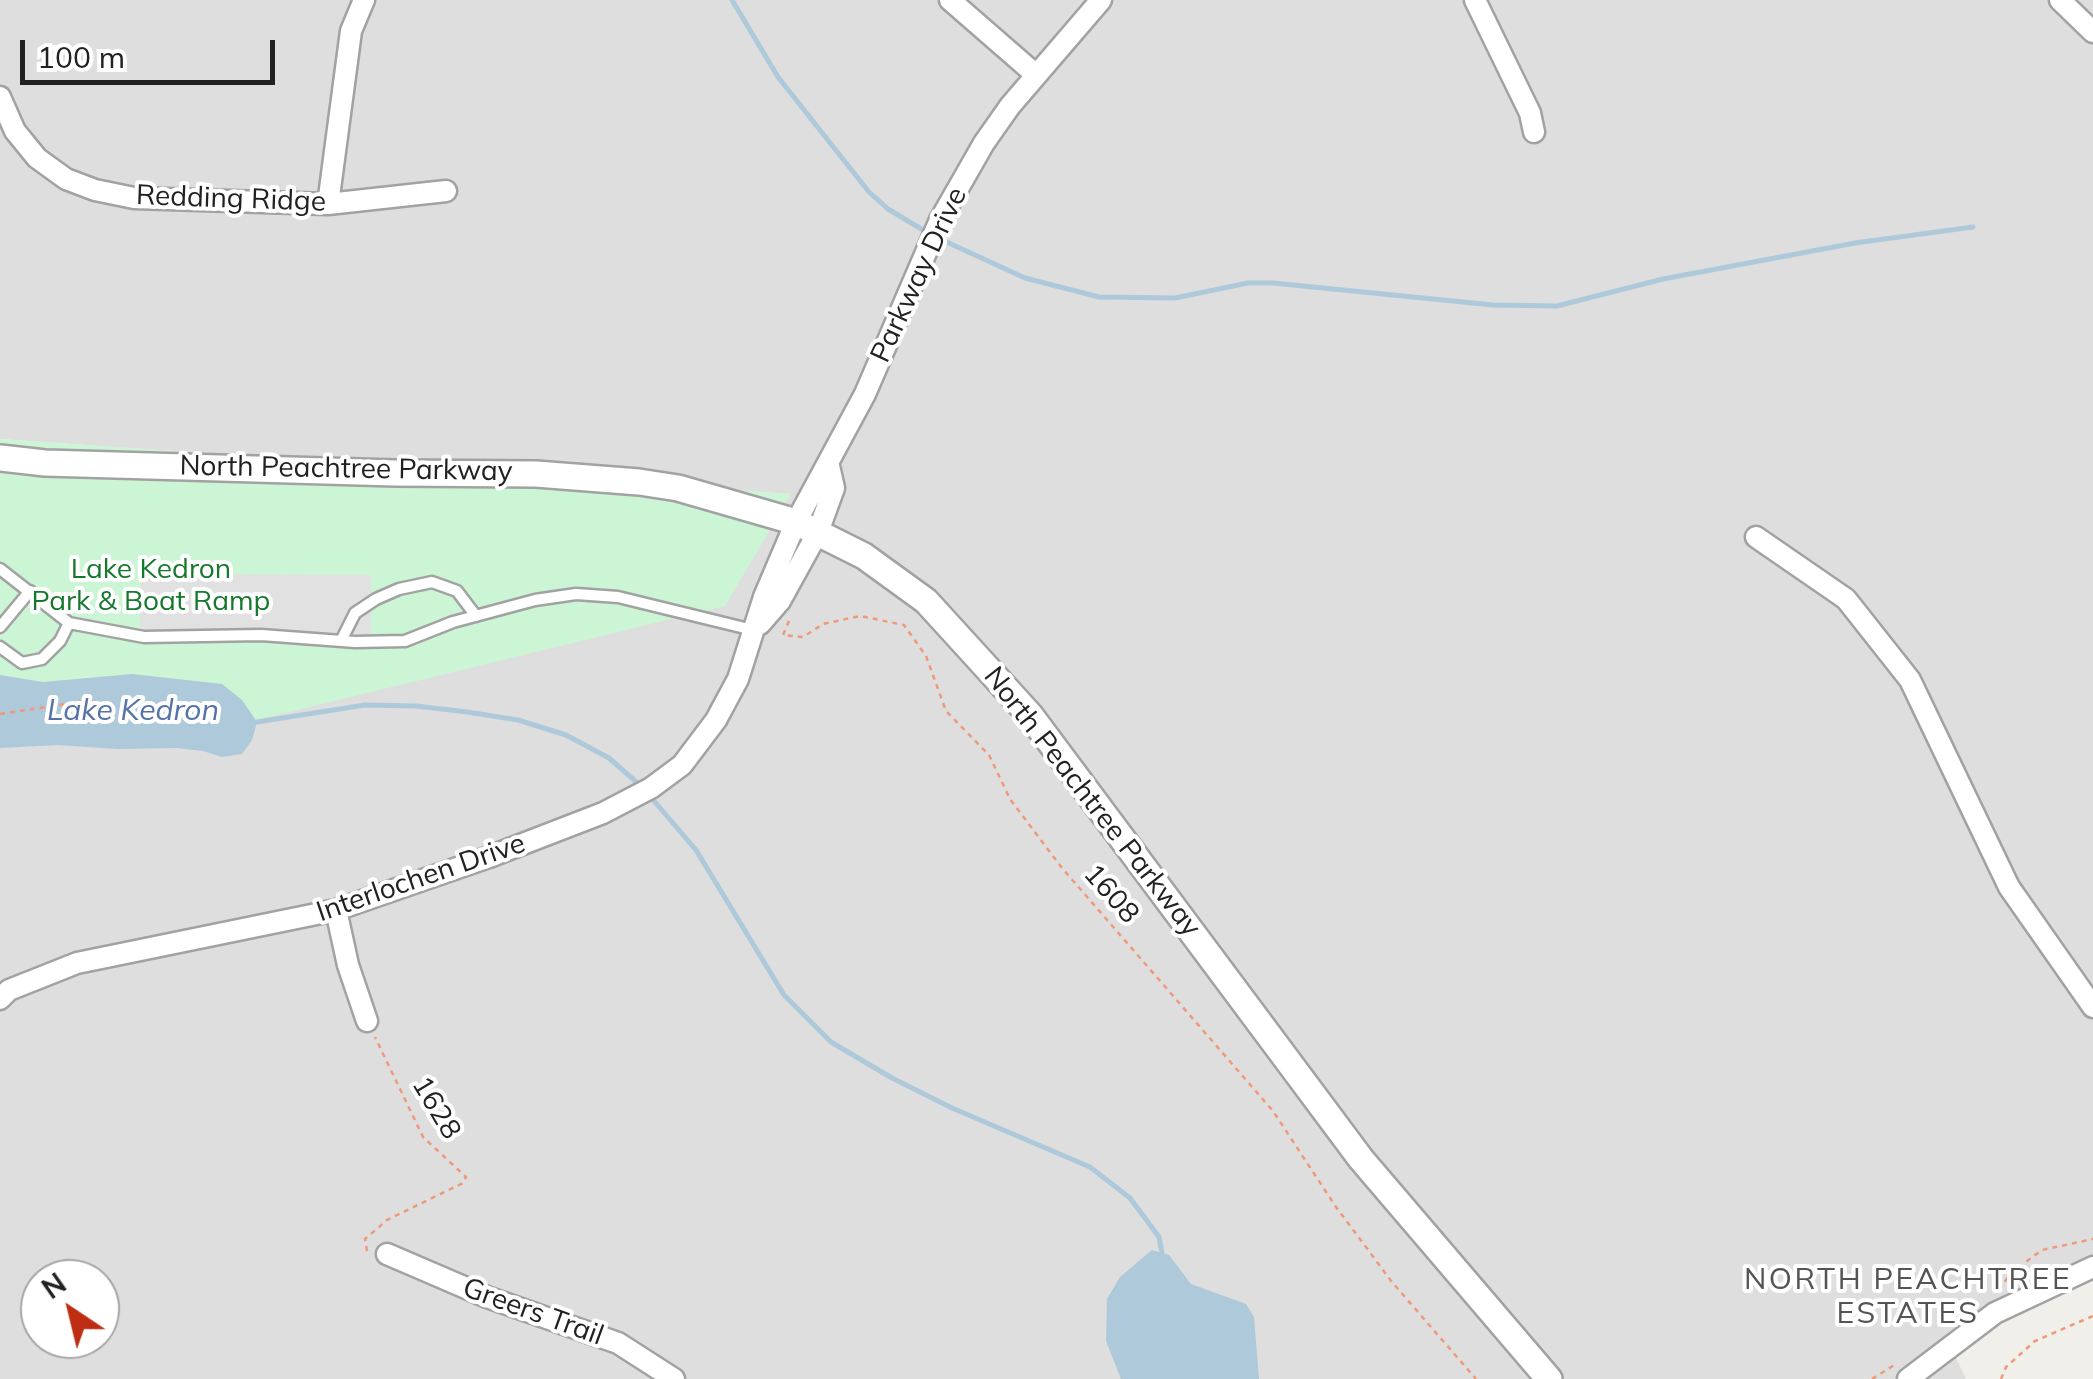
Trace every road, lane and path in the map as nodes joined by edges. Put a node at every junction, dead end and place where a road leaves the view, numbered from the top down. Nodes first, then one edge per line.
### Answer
1 (364, 0) edge
2 (950, 0) edge
3 (1101, 0) edge
4 (1475, 0) edge
5 (2060, 0) edge
6 (2093, 32) edge
7 (1034, 74) junction
8 (0, 97) edge
9 (1534, 132) dead end
10 (446, 191) dead end
11 (328, 204) junction
12 (0, 458) edge
13 (807, 527) junction
14 (1756, 538) dead end
15 (0, 570) edge
16 (30, 591) junction
17 (476, 616) junction
18 (790, 618) dead end
19 (68, 623) junction
20 (0, 627) edge
21 (755, 630) junction
22 (341, 641) junction
23 (0, 647) edge
24 (93, 700) dead end
25 (0, 714) edge
26 (336, 910) junction
27 (0, 998) edge
28 (2093, 1007) edge
29 (366, 1021) joint
30 (386, 1254) joint
31 (2093, 1267) edge
32 (2093, 1316) edge
33 (674, 1379) edge
34 (1476, 1379) edge
35 (1549, 1379) edge
36 (1908, 1379) edge
37 (2002, 1379) edge

1 - 11 street
2 - 7 street
3 - 7 street, Parkway Drive
4 - 9 street
5 - 6 street
7 - 13 street, Parkway Drive
8 - 11 street, Redding Ridge
10 - 11 street, Redding Ridge
12 - 13 street, North Peachtree Parkway
13 - 21 street, Interlochen Drive
13 - 35 street, North Peachtree Parkway
14 - 28 street
15 - 16 lane
16 - 19 lane
16 - 20 lane
17 - 21 lane
17 - 22 lane
17 - 22 lane
18 - 34 path, 1608
19 - 22 lane
19 - 23 lane
21 - 26 street, Interlochen Drive
24 - 25 path
26 - 27 street, Interlochen Drive
26 - 29 street
29 - 30 path, 1628
30 - 33 street, Greers Trail
31 - 36 street
32 - 37 path

